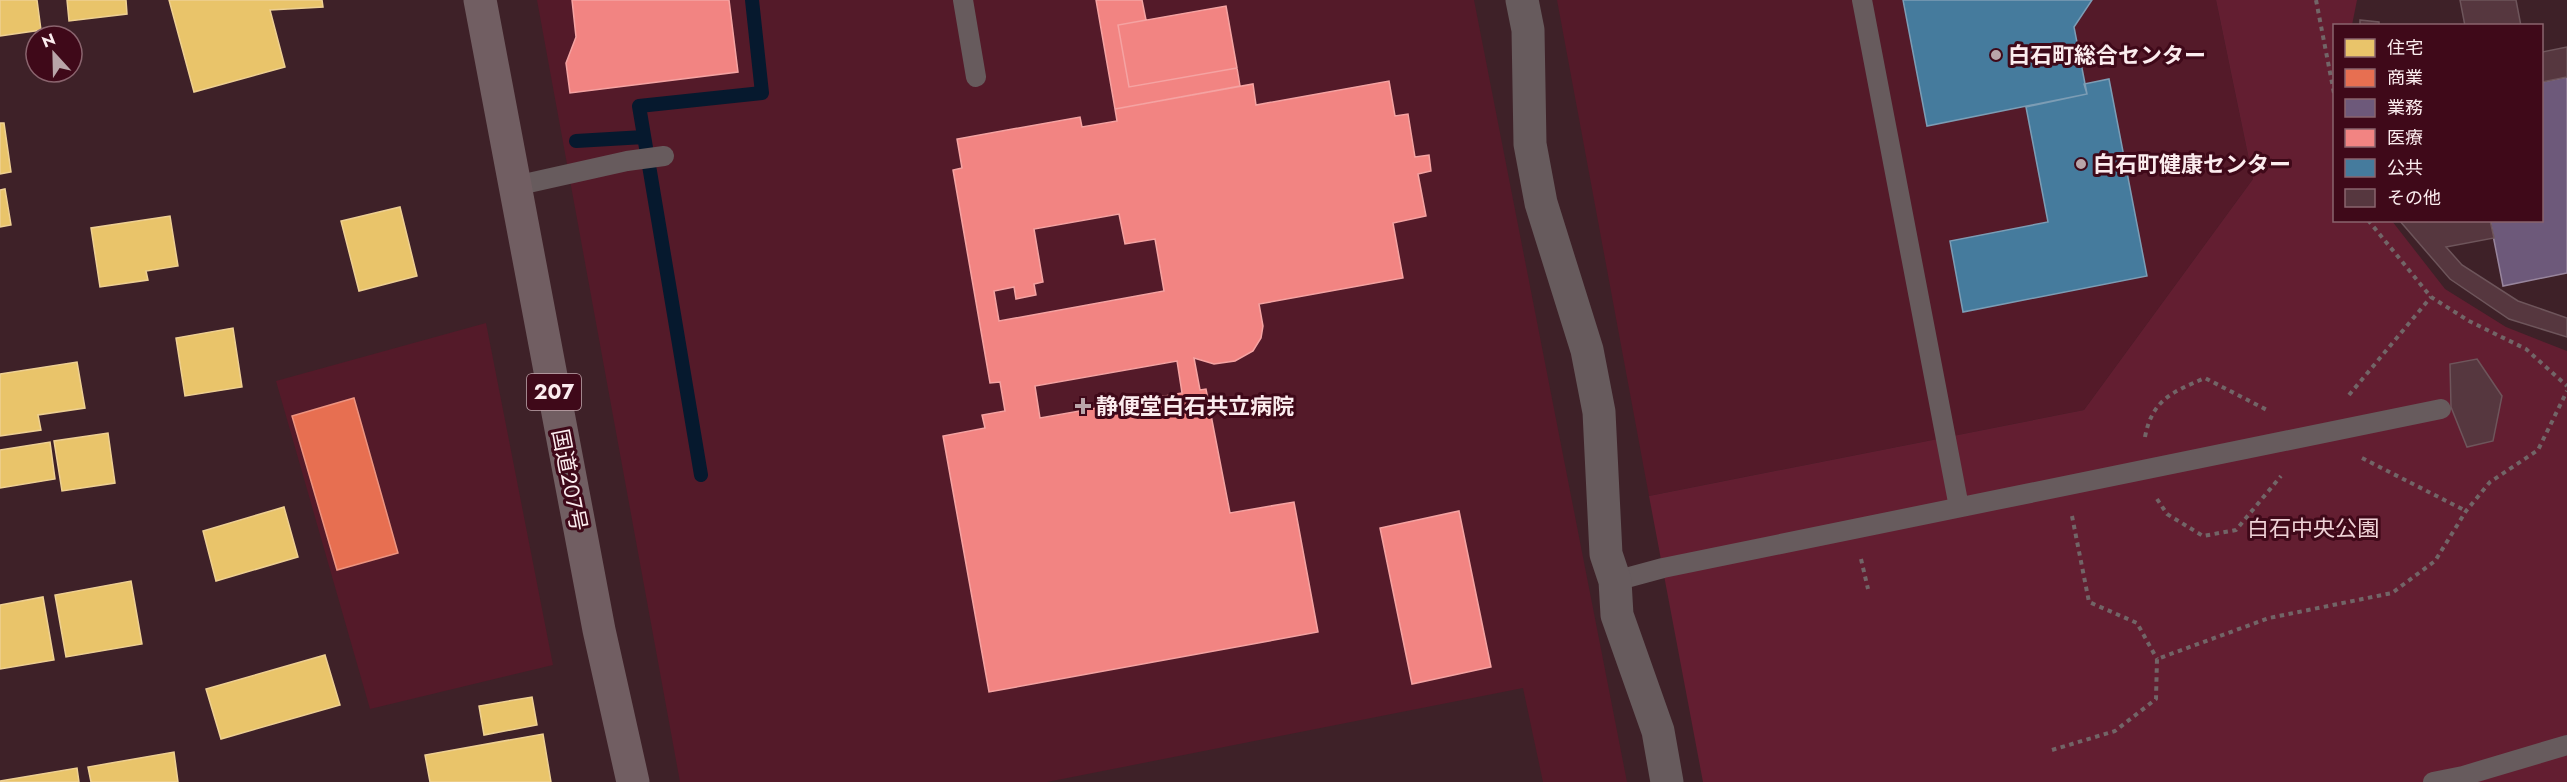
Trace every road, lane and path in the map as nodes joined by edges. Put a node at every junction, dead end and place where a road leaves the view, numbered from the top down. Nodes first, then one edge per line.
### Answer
1 (480, 0) edge
2 (963, 0) edge
3 (1522, 0) edge
4 (1862, 0) edge
5 (2316, 0) edge
6 (976, 77) dead end
7 (2333, 88) edge
8 (664, 156) dead end
9 (515, 186) junction
10 (2370, 222) edge
11 (2567, 386) edge
12 (2567, 391) edge
13 (2441, 409) dead end
14 (2066, 486) junction
15 (1959, 507) junction
16 (1615, 581) junction
17 (2157, 659) junction
18 (2567, 745) edge
19 (2052, 750) dead end
20 (633, 782) edge
21 (1667, 782) edge
22 (2433, 782) edge

1 - 9 highway, 国道207号 / 207
2 - 6 lane
3 - 16 street
4 - 15 lane
5 - 7 path
8 - 9 lane
9 - 20 highway, 国道207号 / 207
10 - 11 path
12 - 17 path
13 - 14 lane
14 - 15 lane
14 - 17 path
15 - 16 lane
16 - 21 street
17 - 19 path
18 - 22 lane

